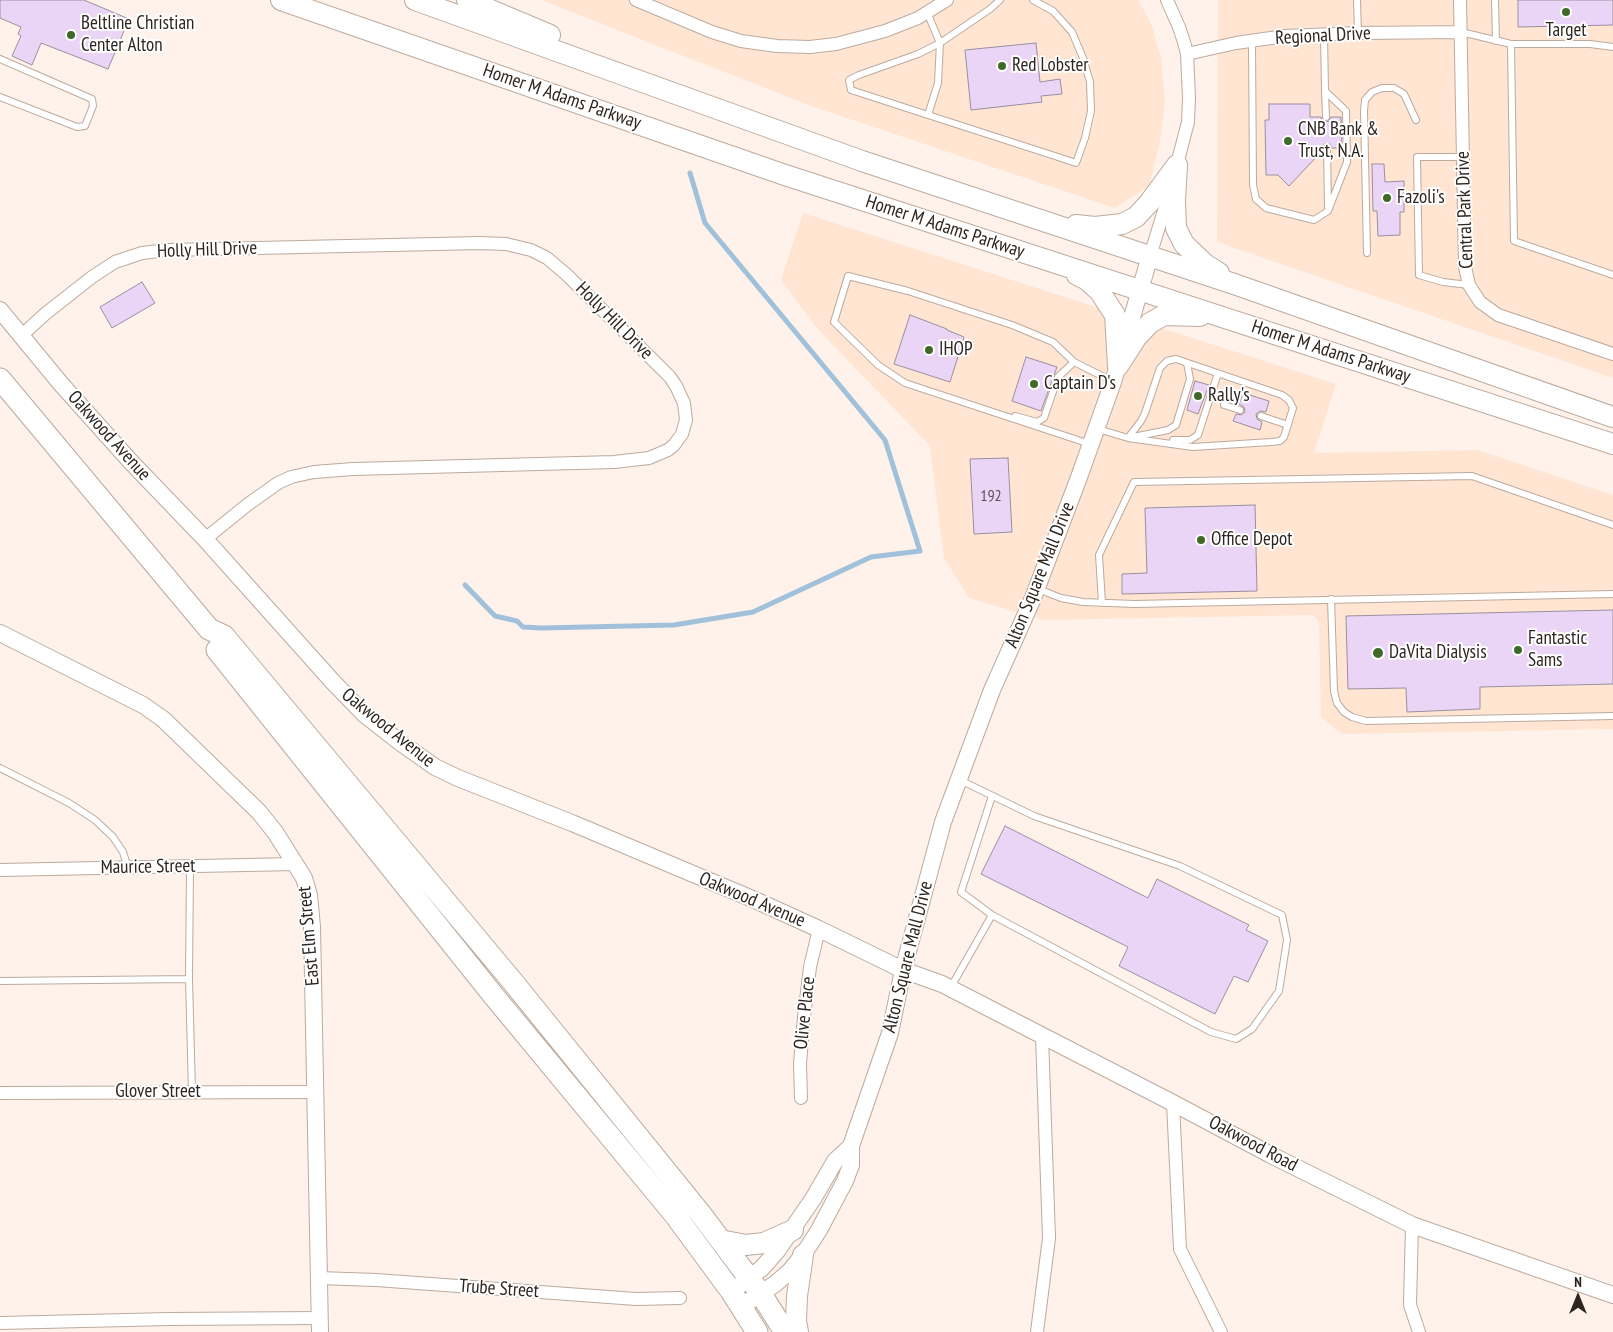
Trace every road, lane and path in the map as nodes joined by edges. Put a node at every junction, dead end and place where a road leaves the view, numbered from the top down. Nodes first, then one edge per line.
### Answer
1 (281, 0) edge
2 (415, 0) edge
3 (467, 0) edge
4 (636, 0) edge
5 (947, 0) edge
6 (1000, 0) edge
7 (1033, 0) edge
8 (1167, 0) edge
9 (1357, 0) edge
10 (1460, 0) edge
11 (1495, 0) edge
12 (928, 12) junction
13 (1461, 32) junction
14 (1358, 33) junction
15 (1324, 34) junction
16 (1252, 41) junction
17 (1496, 41) junction
18 (940, 44) junction
19 (1511, 44) junction
20 (1613, 46) edge
21 (1187, 54) junction
22 (0, 59) edge
23 (1325, 91) junction
24 (0, 97) edge
25 (928, 115) junction
26 (1326, 117) dead end
27 (1416, 120) dead end
28 (1327, 148) dead end
29 (1463, 156) junction
30 (862, 161) junction
31 (1177, 165) junction
32 (1328, 211) junction
33 (1052, 224) junction
34 (1367, 253) dead end
35 (1150, 256) junction
36 (1044, 258) junction
37 (1613, 275) edge
38 (1237, 285) junction
39 (1469, 285) junction
40 (1140, 290) junction
41 (0, 310) edge
42 (1233, 320) junction
43 (21, 336) junction
44 (1613, 354) edge
45 (1074, 362) junction
46 (1187, 363) junction
47 (1218, 373) junction
48 (1115, 374) junction
49 (0, 379) edge
50 (1224, 405) dead end
51 (1240, 410) dead end
52 (998, 414) junction
53 (1261, 416) dead end
54 (1613, 417) edge
55 (1288, 425) junction
56 (1096, 429) junction
57 (1128, 438) junction
58 (1147, 441) junction
59 (1613, 444) edge
60 (1091, 445) junction
61 (1613, 526) edge
62 (205, 539) junction
63 (1037, 588) junction
64 (1613, 594) edge
65 (1331, 599) junction
66 (1102, 603) junction
67 (209, 629) junction
68 (0, 633) edge
69 (1613, 716) edge
70 (0, 768) edge
71 (958, 779) junction
72 (992, 796) junction
73 (296, 864) junction
74 (190, 866) junction
75 (128, 868) junction
76 (0, 870) edge
77 (992, 915) junction
78 (819, 929) junction
79 (903, 970) junction
80 (189, 979) junction
81 (0, 981) edge
82 (951, 988) junction
83 (1042, 1036) junction
84 (192, 1092) junction
85 (316, 1092) junction
86 (0, 1093) edge
87 (801, 1098) dead end
88 (1173, 1103) junction
89 (850, 1146) junction
90 (1412, 1225) junction
91 (793, 1230) junction
92 (720, 1240) junction
93 (803, 1255) junction
94 (319, 1278) junction
95 (755, 1286) junction
96 (1613, 1295) edge
97 (680, 1298) dead end
98 (737, 1298) junction
99 (0, 1324) edge
100 (320, 1325) edge
101 (757, 1332) edge
102 (785, 1332) edge
103 (798, 1332) edge
104 (1037, 1332) edge
105 (1221, 1332) edge
106 (1419, 1332) edge

1 - 36 main road, Homer M Adams Parkway
2 - 30 main road, Homer M Adams Parkway
3 - 30 main road
4 - 12 street
5 - 12 street
6 - 18 lane
7 - 25 lane
8 - 21 street, Alton Square Mall Drive
9 - 14 lane
10 - 13 street, Central Park Drive
11 - 17 lane
12 - 18 lane
13 - 14 street, Regional Drive
13 - 17 lane
13 - 29 street, Central Park Drive
14 - 15 street, Regional Drive
15 - 16 street, Regional Drive
15 - 23 lane
16 - 21 street, Regional Drive
16 - 32 lane
17 - 19 lane
18 - 25 lane
18 - 25 lane
19 - 20 lane
19 - 37 lane
21 - 31 street, Alton Square Mall Drive
22 - 24 lane
23 - 26 lane
23 - 32 lane
27 - 34 lane
28 - 32 lane
29 - 39 street, Central Park Drive
29 - 39 lane
30 - 33 main road, Homer M Adams Parkway
31 - 33 main road
31 - 35 street, Alton Square Mall Drive
31 - 38 main road
33 - 35 main road, Homer M Adams Parkway
35 - 38 main road, Homer M Adams Parkway
35 - 40 street, Alton Square Mall Drive
36 - 40 main road, Homer M Adams Parkway
36 - 48 main road
38 - 54 main road, Homer M Adams Parkway
39 - 44 street, Central Park Drive
40 - 42 main road, Homer M Adams Parkway
40 - 48 street, Alton Square Mall Drive
41 - 43 street, Oakwood Avenue
42 - 48 main road
42 - 59 main road, Homer M Adams Parkway
43 - 62 street, Oakwood Avenue
43 - 62 street, Holly Hill Drive
45 - 48 lane
45 - 52 lane
45 - 52 lane
46 - 47 lane
46 - 57 lane
46 - 57 lane
47 - 55 lane
47 - 58 lane
48 - 56 street, Alton Square Mall Drive
49 - 67 highway
50 - 51 lane
52 - 60 lane
53 - 55 lane
55 - 58 lane
56 - 57 lane
56 - 60 street, Alton Square Mall Drive
57 - 58 lane
60 - 63 street, Alton Square Mall Drive
61 - 66 lane
62 - 78 street, Oakwood Avenue
63 - 66 lane
63 - 71 street, Alton Square Mall Drive
64 - 65 lane
65 - 66 lane
65 - 69 lane
67 - 92 highway
67 - 98 highway
68 - 73 street, East Elm Street
70 - 75 lane
71 - 72 lane
71 - 79 street, Alton Square Mall Drive
72 - 77 lane
72 - 77 lane
73 - 74 street, Maurice Street
73 - 85 street, East Elm Street
74 - 75 street, Maurice Street
74 - 80 lane
75 - 76 street, Maurice Street
77 - 82 lane
78 - 79 street, Oakwood Avenue
78 - 87 street, Olive Place
79 - 82 street, Oakwood Road
79 - 89 street, Alton Square Mall Drive
80 - 81 lane
80 - 84 lane
82 - 83 street, Oakwood Road
83 - 88 street, Oakwood Road
83 - 104 street
84 - 85 street, Glover Street
84 - 86 street, Glover Street
85 - 94 street, East Elm Street
88 - 90 street, Oakwood Road
88 - 105 street
89 - 91 street, Alton Square Mall Drive
89 - 93 street, Alton Square Mall Drive
90 - 96 street, Oakwood Road
90 - 106 street
91 - 92 main road
91 - 95 street, Alton Square Mall Drive
92 - 95 highway
93 - 95 street, Alton Square Mall Drive
93 - 103 main road
94 - 97 street, Trube Street
94 - 100 street, East Elm Street
95 - 98 street, Alton Square Mall Drive
95 - 102 highway
98 - 101 highway
99 - 100 street

